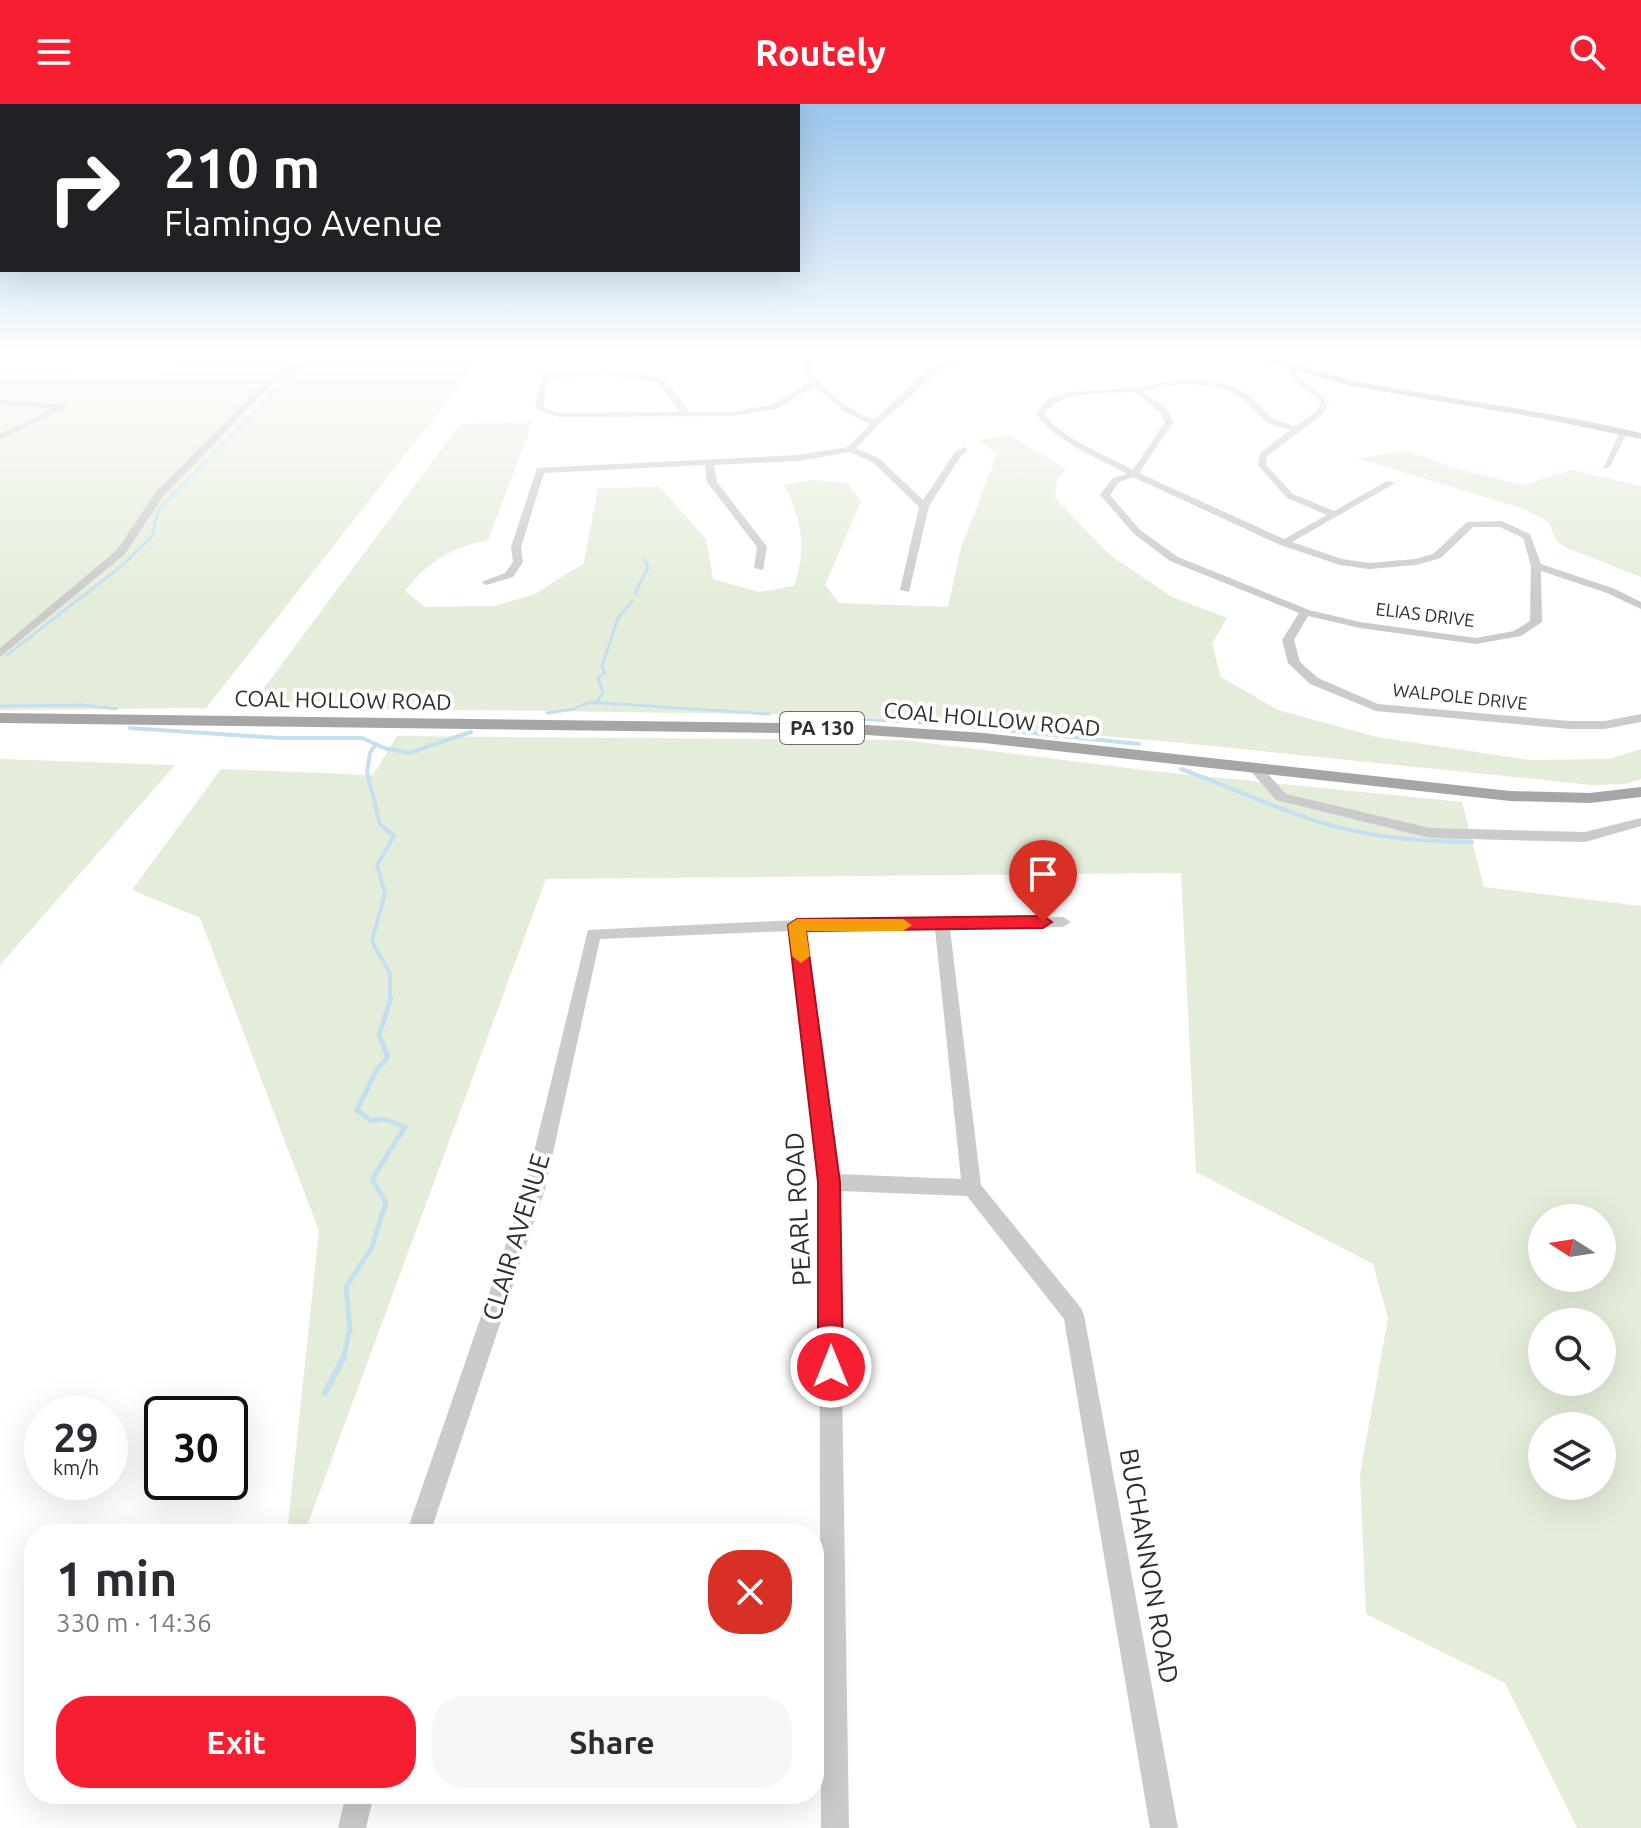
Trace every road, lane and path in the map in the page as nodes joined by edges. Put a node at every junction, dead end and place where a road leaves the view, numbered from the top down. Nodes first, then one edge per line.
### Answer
1 (215, 437) edge
2 (862, 437) edge
3 (1068, 437) edge
4 (1159, 437) edge
5 (1285, 437) edge
6 (1621, 437) edge
7 (851, 449) junction
8 (964, 450) dead end
9 (709, 462) junction
10 (1606, 467) dead end
11 (1134, 474) junction
12 (1390, 483) dead end
13 (924, 506) junction
14 (1333, 514) junction
15 (1284, 543) junction
16 (1536, 566) junction
17 (759, 568) dead end
18 (486, 582) dead end
19 (905, 590) dead end
20 (1641, 606) edge
21 (1305, 612) junction
22 (0, 653) edge
23 (0, 718) edge
24 (1641, 718) edge
25 (1254, 767) junction
26 (1641, 792) edge
27 (1641, 822) edge
28 (1063, 922) dead end
29 (797, 925) junction
30 (942, 925) junction
31 (829, 1182) junction
32 (972, 1188) junction
33 (421, 1524) edge
34 (358, 1804) edge
35 (352, 1828) edge
36 (835, 1828) edge
37 (1164, 1828) edge

1 - 22 street
2 - 7 street
3 - 11 street
4 - 11 street
5 - 14 street
6 - 10 street
7 - 9 street
7 - 13 street
8 - 13 street
9 - 17 street
9 - 18 street
11 - 15 street, ELIAS DRIVE
11 - 21 street, ELIAS DRIVE
12 - 14 street
13 - 19 street
14 - 15 street
15 - 16 street, ELIAS DRIVE
16 - 20 street
16 - 21 street, ELIAS DRIVE
21 - 24 street, WALPOLE DRIVE
23 - 25 main road, COAL HOLLOW ROAD / PA 130
25 - 26 main road, COAL HOLLOW ROAD / PA 130
25 - 27 street
28 - 30 street
29 - 30 street
29 - 31 street, PEARL ROAD
29 - 33 street, CLAIR AVENUE
30 - 32 street
31 - 32 street
31 - 36 street, PEARL ROAD
32 - 37 street, BUCHANNON ROAD
34 - 35 street

